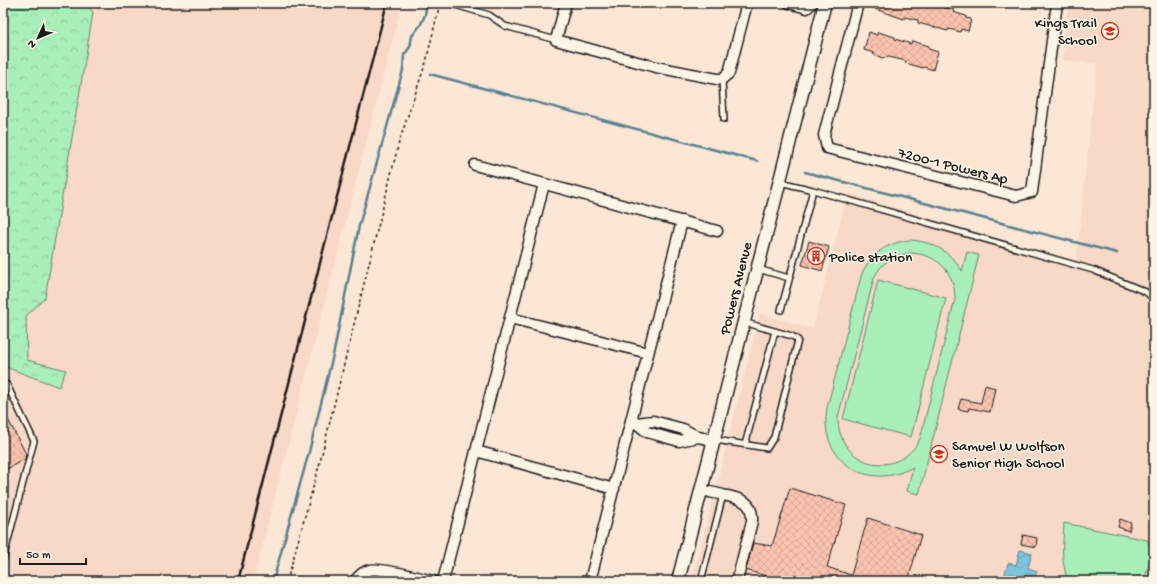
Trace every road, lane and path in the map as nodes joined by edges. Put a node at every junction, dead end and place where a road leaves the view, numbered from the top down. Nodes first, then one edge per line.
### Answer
1 (440, 3) edge
2 (566, 3) edge
3 (747, 3) edge
4 (789, 3) edge
5 (812, 3) edge
6 (858, 3) edge
7 (1057, 3) edge
8 (452, 4) dead end
9 (822, 4) edge
10 (556, 40) junction
11 (722, 79) junction
12 (724, 119) dead end
13 (475, 165) dead end
14 (779, 182) junction
15 (544, 184) junction
16 (813, 190) junction
17 (682, 221) junction
18 (717, 231) dead end
19 (757, 269) junction
20 (789, 278) junction
21 (1154, 299) edge
22 (781, 310) dead end
23 (510, 318) junction
24 (743, 322) junction
25 (775, 331) junction
26 (648, 353) junction
27 (3, 382) edge
28 (634, 423) junction
29 (714, 440) junction
30 (745, 445) junction
31 (476, 452) junction
32 (614, 489) junction
33 (701, 490) junction
34 (723, 495) junction
35 (3, 560) edge
36 (287, 581) edge
37 (354, 581) edge
38 (433, 581) edge
39 (443, 581) edge
40 (590, 581) edge
41 (678, 581) edge
42 (701, 581) edge
43 (737, 581) edge

1 - 36 path
2 - 10 street
3 - 11 street
4 - 5 street
6 - 7 street, 7200-1 Powers Ap
8 - 10 lane
9 - 14 street, Powers Avenue
10 - 11 street
11 - 12 lane
13 - 15 street
14 - 16 lane
14 - 19 street, Powers Avenue
15 - 17 street
15 - 23 street
16 - 20 lane
16 - 21 lane
17 - 18 street
17 - 26 street
19 - 20 lane
19 - 24 street, Powers Avenue
20 - 22 lane
23 - 26 street
23 - 31 street
24 - 25 lane
24 - 29 street, Powers Avenue
25 - 30 lane
25 - 30 lane
26 - 28 street
27 - 35 lane
28 - 29 street
28 - 32 street
29 - 30 lane
29 - 33 street, Powers Avenue
31 - 32 street
31 - 39 street
32 - 40 street
33 - 34 street
33 - 41 street, Powers Avenue
34 - 42 lane
34 - 43 street
37 - 38 street

